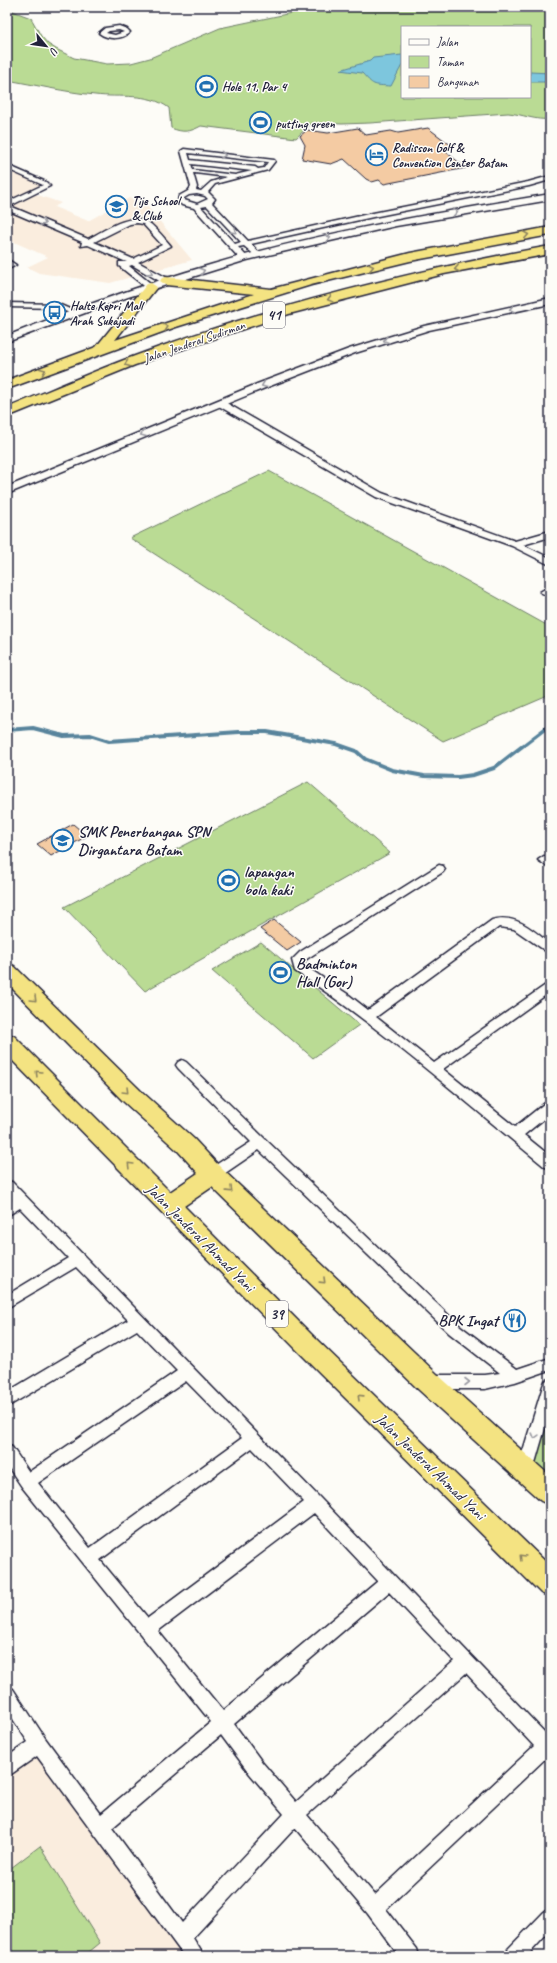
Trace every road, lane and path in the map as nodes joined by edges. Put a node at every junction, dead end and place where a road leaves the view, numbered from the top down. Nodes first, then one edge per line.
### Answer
1 (65, 7) edge
2 (139, 7) edge
3 (126, 11) edge
4 (187, 162) junction
5 (7, 167) edge
6 (189, 170) junction
7 (264, 170) junction
8 (237, 176) junction
9 (550, 178) edge
10 (495, 191) junction
11 (192, 192) junction
12 (203, 193) junction
13 (550, 197) edge
14 (208, 203) junction
15 (508, 203) junction
16 (7, 206) edge
17 (196, 206) junction
18 (7, 215) edge
19 (550, 231) edge
20 (501, 239) junction
21 (87, 242) junction
22 (245, 244) junction
23 (79, 246) junction
24 (234, 246) junction
25 (462, 247) junction
26 (550, 250) edge
27 (257, 255) junction
28 (521, 255) junction
29 (244, 258) junction
30 (7, 261) edge
31 (134, 262) junction
32 (480, 264) junction
33 (123, 265) junction
34 (7, 268) edge
35 (166, 281) junction
36 (151, 287) junction
37 (273, 292) junction
38 (550, 301) edge
39 (7, 305) edge
40 (75, 313) junction
41 (7, 339) edge
42 (102, 348) junction
43 (7, 385) edge
44 (220, 403) junction
45 (13, 410) edge
46 (7, 416) edge
47 (7, 491) edge
48 (550, 534) edge
49 (515, 544) junction
50 (550, 562) edge
51 (439, 869) dead end
52 (550, 950) edge
53 (7, 971) edge
54 (550, 986) edge
55 (367, 1017) junction
56 (7, 1042) edge
57 (182, 1064) dead end
58 (434, 1069) junction
59 (550, 1107) edge
60 (514, 1135) junction
61 (260, 1143) junction
62 (550, 1163) edge
63 (213, 1174) junction
64 (7, 1186) edge
65 (21, 1201) junction
66 (169, 1204) junction
67 (7, 1210) edge
68 (78, 1259) junction
69 (7, 1302) edge
70 (138, 1322) junction
71 (550, 1364) edge
72 (187, 1372) junction
73 (515, 1376) junction
74 (428, 1382) junction
75 (550, 1386) edge
76 (7, 1400) edge
77 (252, 1439) junction
78 (7, 1452) edge
79 (525, 1470) junction
80 (27, 1482) junction
81 (550, 1493) edge
82 (315, 1503) junction
83 (89, 1558) junction
84 (389, 1582) junction
85 (550, 1584) edge
86 (147, 1629) junction
87 (465, 1662) junction
88 (7, 1695) edge
89 (223, 1724) junction
90 (39, 1744) junction
91 (548, 1748) edge
92 (7, 1768) edge
93 (296, 1814) junction
94 (101, 1826) junction
95 (374, 1908) junction
96 (550, 1918) edge
97 (182, 1937) junction
98 (195, 1956) edge
99 (410, 1956) edge
100 (514, 1956) edge

1 - 3 street
2 - 3 street
4 - 6 street
4 - 7 street
4 -> 7 street
5 - 16 street
6 - 8 street
6 - 11 street
7 - 8 street
8 - 12 street
9 - 10 street
10 - 15 street
10 - 22 street
11 - 12 street
11 - 17 street
12 - 14 street
13 - 15 street
14 - 17 street
14 -> 22 street
27 -> 15 street
16 -> 21 street
17 - 24 street
18 - 23 street
20 -> 19 highway, Jalan Jenderal Sudirman / 41
20 - 25 highway, Jalan Jenderal Sudirman / 41
20 - 28 highway
21 - 23 street
21 - 31 street
21 - 31 street
22 - 24 street
22 - 27 street
23 - 33 street
24 - 29 street
25 - 32 highway
37 -> 25 highway, Jalan Jenderal Sudirman / 41
26 - 28 highway, Jalan Jenderal Sudirman / 41
27 - 29 street
28 - 32 highway, Jalan Jenderal Sudirman / 41
35 -> 29 street
30 - 34 street
31 - 33 street
31 -> 35 street
32 -> 45 highway, Jalan Jenderal Sudirman / 41
33 - 36 street
35 - 36 street
35 - 37 highway
36 - 40 street
36 - 42 highway
42 -> 37 highway, Jalan Jenderal Sudirman / 41
38 -> 44 street
39 - 40 street
40 - 41 street
43 -> 42 highway, Jalan Jenderal Sudirman / 41
44 -> 47 street
44 - 49 street
45 - 46 highway, Jalan Jenderal Sudirman
48 - 49 street
49 - 50 street
51 - 55 street
52 - 55 street
53 -> 63 highway
54 - 58 street
55 - 58 street
66 -> 56 highway, Jalan Jenderal Ahmad Yani / 39
57 - 61 street
58 - 60 street
59 - 60 street
60 - 62 street
61 - 63 street
61 - 73 street
63 - 66 highway
63 -> 74 highway
64 - 65 street
65 - 67 street
65 - 68 street
85 -> 66 highway, Jalan Jenderal Ahmad Yani / 39
68 - 69 street
68 - 70 street
70 - 72 street
70 - 76 street
71 - 73 street
72 - 77 street
72 - 80 street
74 -> 73 street
74 - 79 highway
75 -> 79 street
77 - 82 street
77 - 83 street
78 - 80 street
79 - 81 highway
80 - 83 street
82 - 84 street
82 - 86 street
83 - 86 street
84 - 87 street
84 - 89 street
86 - 89 street
87 - 91 street
87 - 93 street
88 - 90 street
89 - 93 street
89 - 94 street
90 - 92 street
90 - 94 street
91 - 95 street
93 - 95 street
93 - 97 street
94 - 97 street
95 - 99 street
96 - 100 street
97 - 98 street

